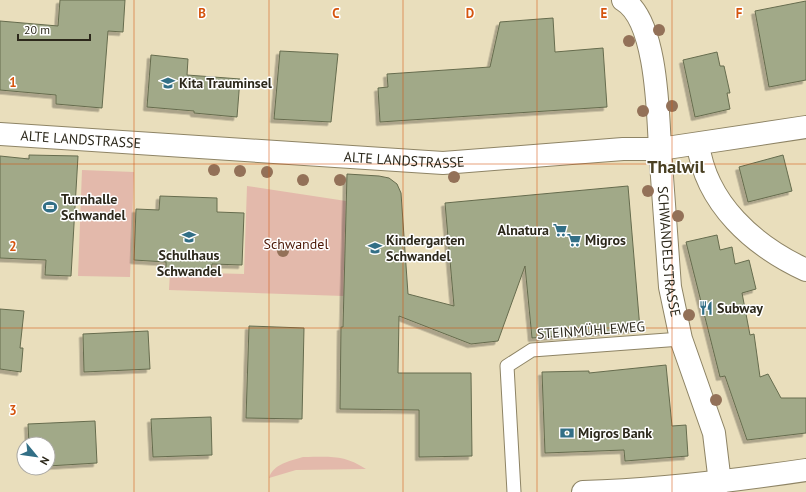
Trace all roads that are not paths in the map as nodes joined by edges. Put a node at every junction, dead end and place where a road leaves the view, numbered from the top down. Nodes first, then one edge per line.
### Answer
1 (623, 0) edge
2 (806, 127) edge
3 (0, 134) edge
4 (698, 144) junction
5 (660, 149) junction
6 (806, 270) edge
7 (681, 339) junction
8 (806, 470) edge
9 (720, 483) junction
10 (514, 492) edge
11 (583, 492) edge

1 - 5 street, SCHWANDELSTRASSE
2 - 4 street, ALTE LANDSTRASSE
3 - 5 street, ALTE LANDSTRASSE
4 - 5 street, ALTE LANDSTRASSE
4 - 6 street
5 - 7 street, SCHWANDELSTRASSE
7 - 9 street, SCHWANDELSTRASSE
7 - 10 lane, STEINMÜHLEWEG
8 - 9 street
9 - 11 street

